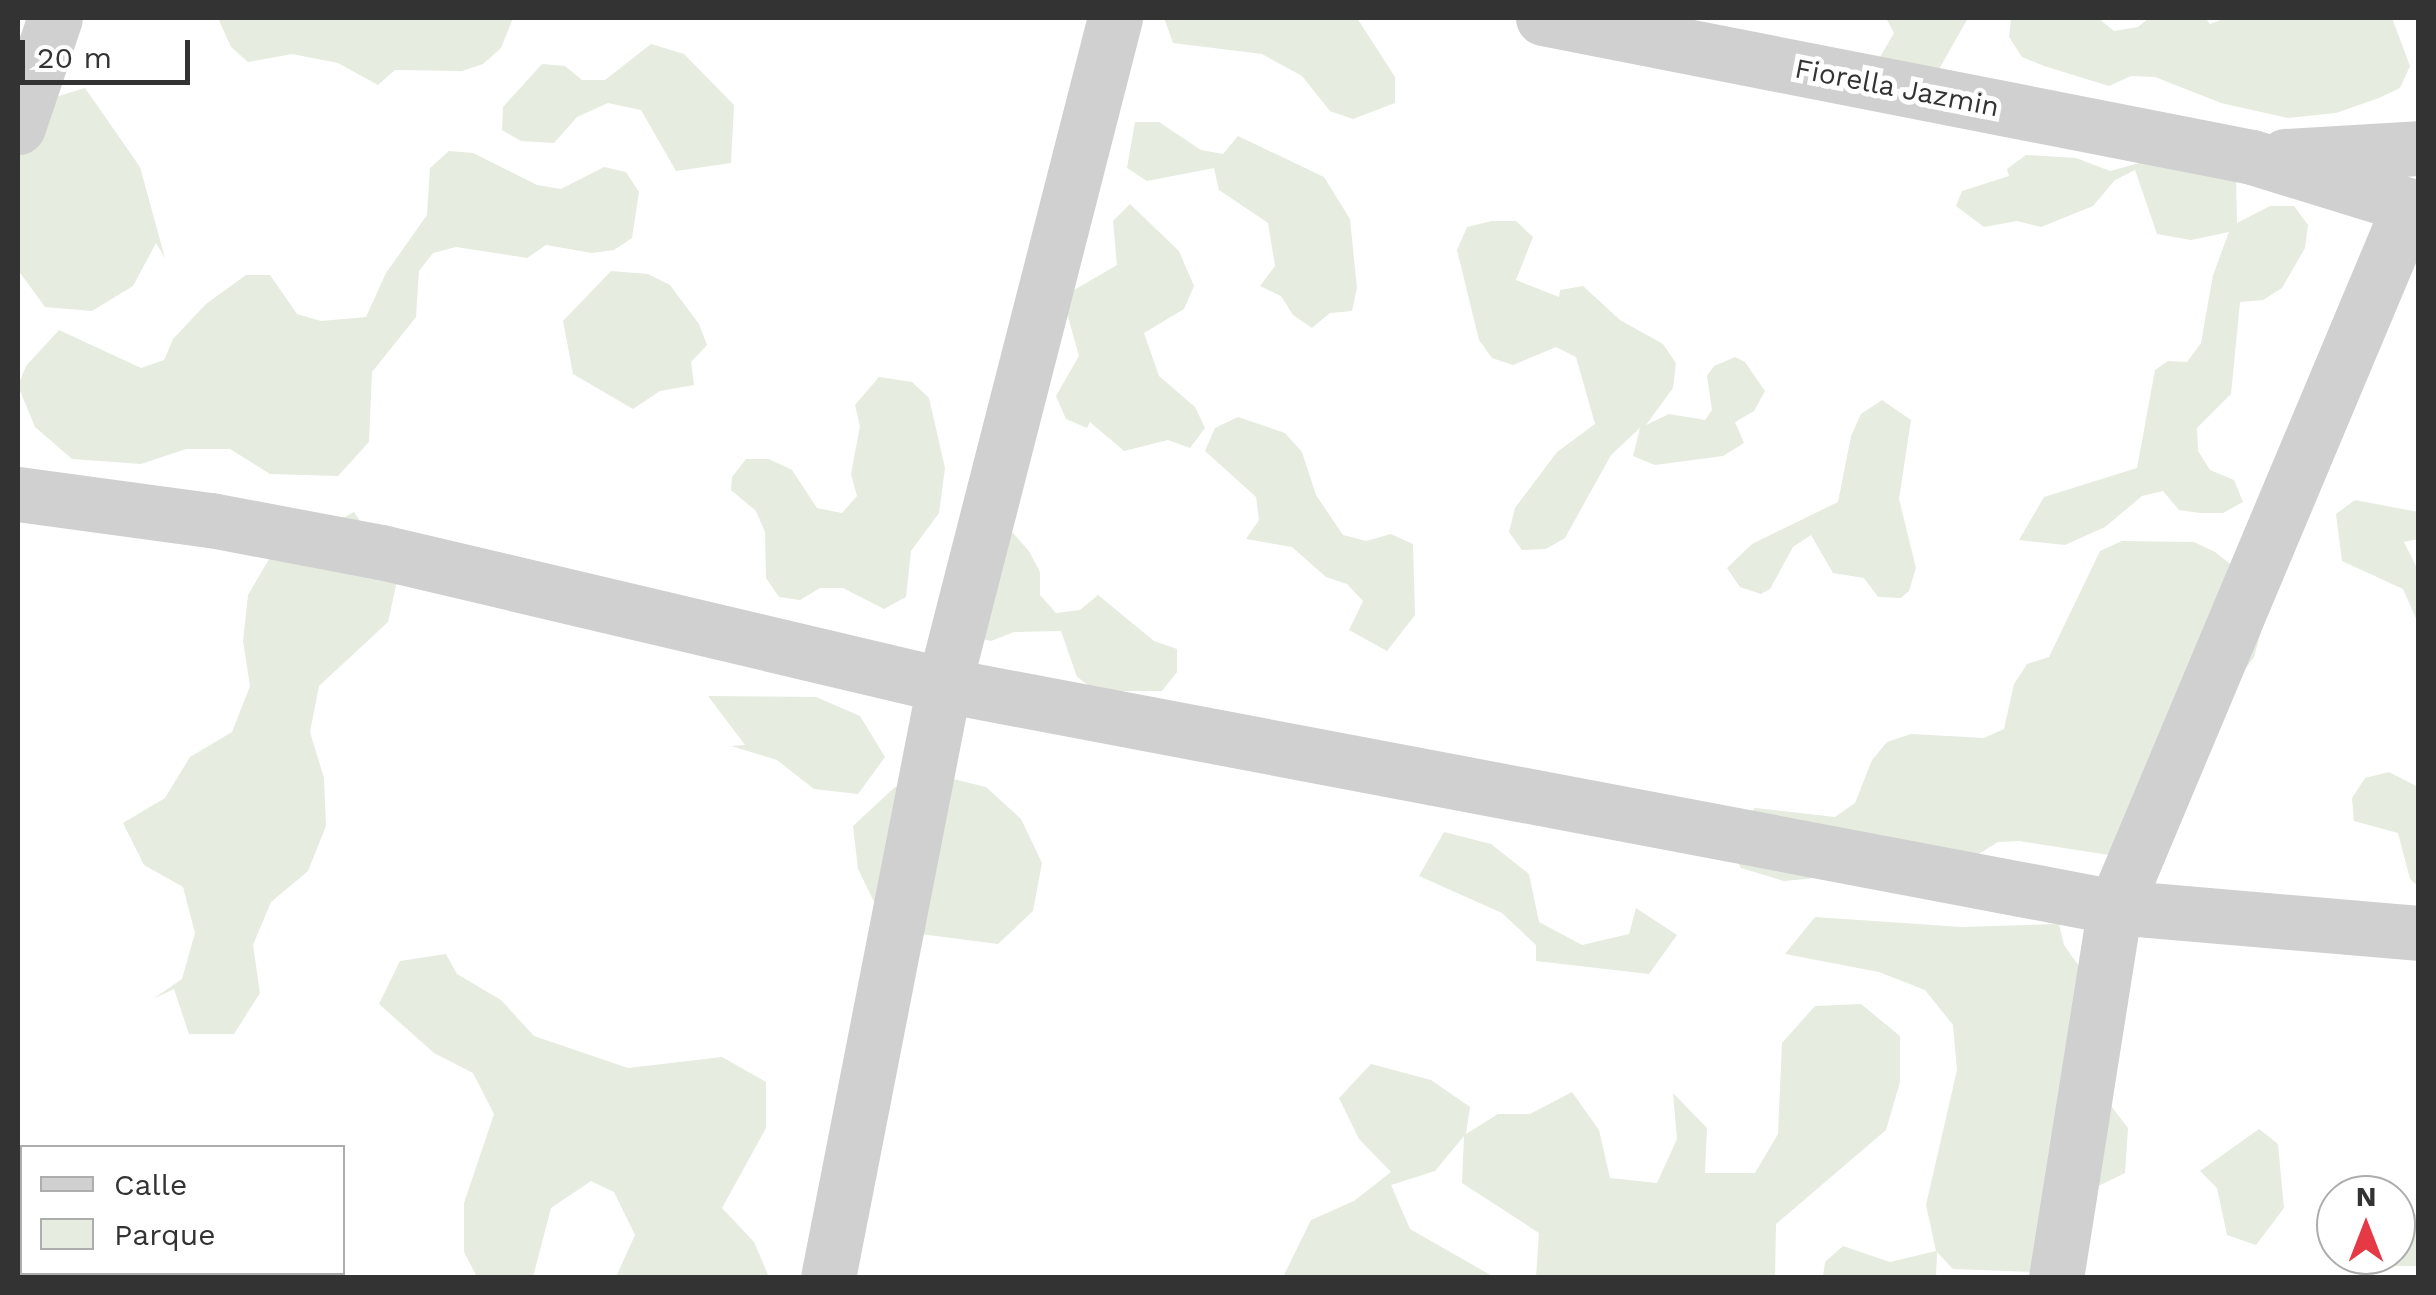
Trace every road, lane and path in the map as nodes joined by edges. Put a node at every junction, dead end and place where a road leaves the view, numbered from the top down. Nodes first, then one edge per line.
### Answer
1 (55, 18) edge
2 (1115, 18) edge
3 (1542, 18) edge
4 (18, 128) edge
5 (2418, 148) edge
6 (2252, 158) junction
7 (2414, 208) edge
8 (18, 494) edge
9 (944, 685) junction
10 (2115, 907) junction
11 (2418, 932) edge
12 (828, 1278) edge
13 (2056, 1278) edge

1 - 4 street
2 - 9 street
3 - 6 street, Fiorella Jazmin
5 - 6 street, Fiorella Jazmin
6 - 7 street, Fiorella Jazmin
7 - 10 street
8 - 9 street
9 - 10 street
9 - 12 street
10 - 11 street
10 - 13 street

